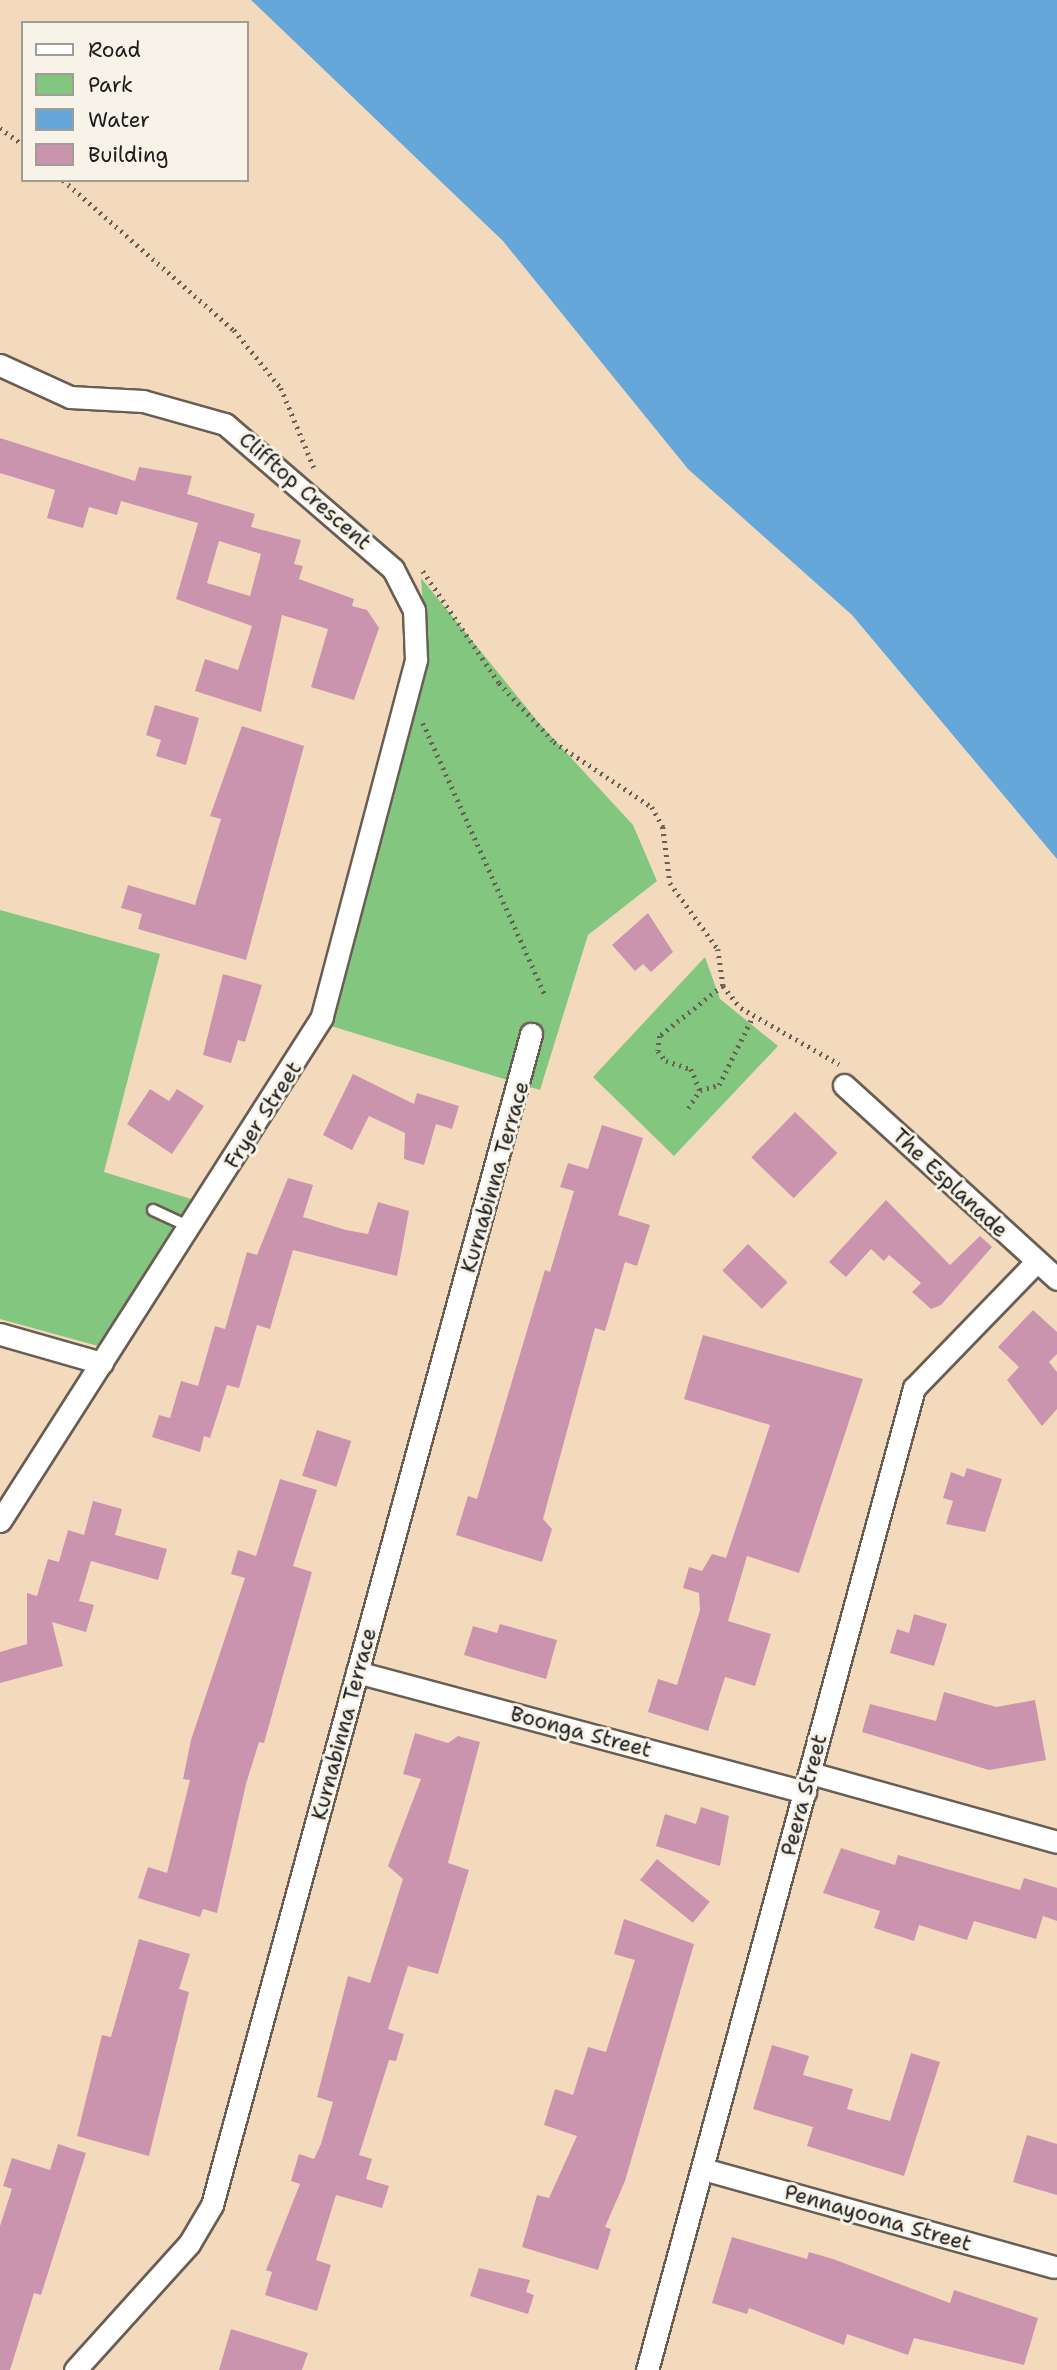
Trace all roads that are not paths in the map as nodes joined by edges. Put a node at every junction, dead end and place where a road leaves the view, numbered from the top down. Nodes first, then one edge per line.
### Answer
1 (0, 365) edge
2 (416, 660) joint
3 (531, 1034) dead end
4 (844, 1085) dead end
5 (153, 1210) dead end
6 (190, 1227) junction
7 (1036, 1262) junction
8 (1057, 1279) edge
9 (0, 1334) edge
10 (102, 1363) junction
11 (0, 1521) edge
12 (357, 1672) junction
13 (807, 1783) junction
14 (1057, 1842) edge
15 (703, 2169) junction
16 (1054, 2267) dead end
17 (75, 2370) edge
18 (646, 2370) edge

1 - 2 street, Clifftop Crescent
2 - 6 street, Fryer Street
3 - 12 street, Kurnabinna Terrace
4 - 7 street, The Esplanade
5 - 6 lane
6 - 10 street, Fryer Street
7 - 8 street, The Esplanade
7 - 13 street, Peera Street
9 - 10 street
10 - 11 street, Fryer Street
12 - 13 street, Boonga Street
12 - 17 street, Kurnabinna Terrace
13 - 14 street, Boonga Street
13 - 15 street, Peera Street
15 - 16 street, Pennayoona Street
15 - 18 street, Peera Street

